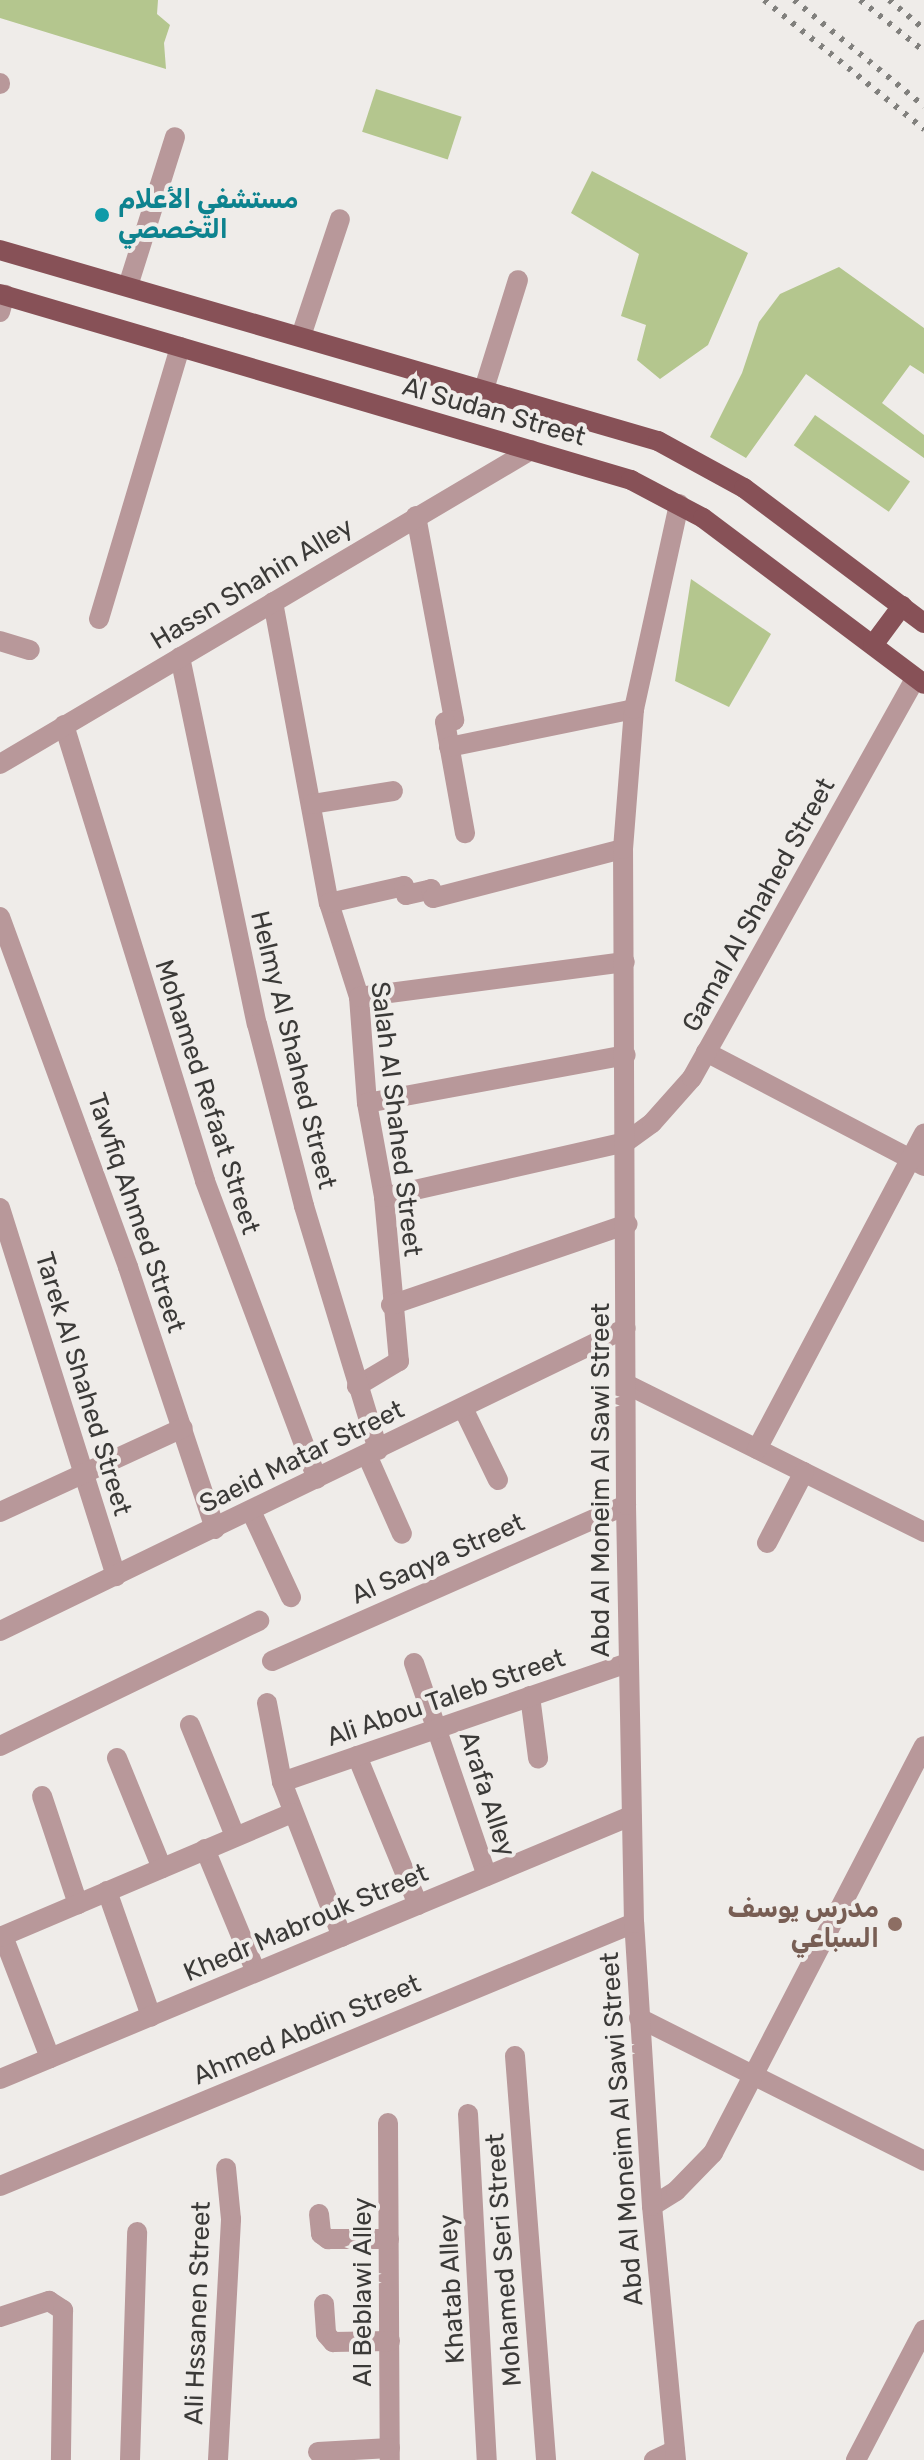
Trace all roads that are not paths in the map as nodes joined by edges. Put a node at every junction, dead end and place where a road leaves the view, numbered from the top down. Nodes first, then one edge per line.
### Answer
1 (175, 137) dead end
2 (340, 219) dead end
3 (0, 250) edge
4 (518, 280) dead end
5 (128, 286) junction
6 (2, 300) edge
7 (301, 336) junction
8 (180, 347) junction
9 (484, 389) junction
10 (531, 450) junction
11 (679, 504) junction
12 (416, 516) junction
13 (273, 602) junction
14 (902, 606) junction
15 (99, 619) dead end
16 (924, 623) edge
17 (0, 641) edge
18 (873, 645) junction
19 (30, 650) dead end
20 (180, 657) junction
21 (920, 681) edge
22 (634, 709) junction
23 (64, 725) junction
24 (449, 747) junction
25 (0, 764) edge
26 (393, 791) dead end
27 (312, 804) junction
28 (465, 833) dead end
29 (623, 849) junction
30 (329, 903) junction
31 (0, 917) edge
32 (625, 962) junction
33 (359, 997) junction
34 (706, 1052) junction
35 (626, 1055) junction
36 (367, 1103) junction
37 (924, 1134) edge
38 (626, 1142) junction
39 (917, 1162) edge
40 (384, 1197) junction
41 (0, 1208) edge
42 (627, 1224) junction
43 (391, 1305) junction
44 (626, 1328) junction
45 (626, 1384) junction
46 (357, 1386) junction
47 (463, 1408) junction
48 (183, 1428) junction
49 (757, 1449) junction
50 (372, 1452) junction
51 (804, 1472) junction
52 (82, 1474) junction
53 (317, 1479) junction
54 (498, 1480) dead end
55 (626, 1505) junction
56 (251, 1511) junction
57 (0, 1512) edge
58 (215, 1529) junction
59 (924, 1532) edge
60 (402, 1534) dead end
61 (767, 1543) dead end
62 (116, 1576) junction
63 (291, 1597) dead end
64 (259, 1621) dead end
65 (0, 1631) edge
66 (272, 1661) dead end
67 (414, 1663) dead end
68 (628, 1663) junction
69 (530, 1696) junction
70 (267, 1703) dead end
71 (190, 1725) dead end
72 (438, 1728) junction
73 (0, 1746) edge
74 (924, 1746) edge
75 (357, 1756) junction
76 (117, 1758) dead end
77 (538, 1758) dead end
78 (282, 1782) junction
79 (42, 1796) dead end
80 (292, 1813) junction
81 (631, 1816) junction
82 (235, 1836) junction
83 (205, 1849) junction
84 (162, 1868) junction
85 (487, 1876) junction
86 (107, 1891) junction
87 (78, 1904) junction
88 (418, 1905) junction
89 (634, 1923) junction
90 (1, 1937) edge
91 (342, 1937) junction
92 (256, 1972) junction
93 (151, 2016) junction
94 (639, 2018) junction
95 (515, 2056) dead end
96 (50, 2058) junction
97 (752, 2072) junction
98 (0, 2079) edge
99 (468, 2114) dead end
100 (388, 2123) dead end
101 (924, 2161) edge
102 (226, 2168) dead end
103 (0, 2186) edge
104 (652, 2206) junction
105 (319, 2214) dead end
106 (137, 2232) dead end
107 (389, 2239) junction
108 (324, 2304) dead end
109 (0, 2317) edge
110 (924, 2330) edge
111 (390, 2341) junction
112 (318, 2452) dead end
113 (390, 2454) edge
114 (676, 2455) edge
115 (61, 2460) edge
116 (130, 2460) edge
117 (218, 2460) edge
118 (487, 2460) edge
119 (546, 2460) edge
120 (654, 2460) edge
121 (856, 2460) edge

1 - 5 street
2 - 7 street
3 - 5 main road, Al Sudan Street
4 - 9 street
5 - 7 main road, Al Sudan Street
6 - 8 main road, Al Sudan Street
7 - 9 main road, Al Sudan Street
8 - 10 main road, Al Sudan Street
8 - 15 street
9 - 14 main road, Al Sudan Street
10 - 11 main road, Al Sudan Street
10 - 12 street, Hassn Shahin Alley
11 - 18 main road, Al Sudan Street
11 - 22 street, Abd Al Moneim Al Sawi Street
12 - 13 street, Hassn Shahin Alley
12 - 24 street
13 - 20 street, Hassn Shahin Alley
13 - 27 street, Salah Al Shahed Street
14 - 16 main road, Al Sudan Street
14 - 18 main road
17 - 19 street
18 - 21 main road, Al Sudan Street
20 - 23 street, Hassn Shahin Alley
20 - 46 street, Helmy Al Shahed Street
21 - 34 street, Gamal Al Shahed Street
22 - 24 street
22 - 29 street, Abd Al Moneim Al Sawi Street
23 - 25 street, Hassn Shahin Alley
23 - 53 street, Mohamed Refaat Street
24 - 28 street
26 - 27 street
27 - 30 street, Salah Al Shahed Street
29 - 30 street
29 - 32 street, Abd Al Moneim Al Sawi Street
30 - 33 street, Salah Al Shahed Street
31 - 48 street, Tawfiq Ahmed Street
32 - 33 street
32 - 35 street, Abd Al Moneim Al Sawi Street
33 - 36 street, Salah Al Shahed Street
34 - 38 street, Gamal Al Shahed Street
34 - 39 street
35 - 36 street
35 - 38 street, Abd Al Moneim Al Sawi Street
36 - 40 street, Salah Al Shahed Street
37 - 39 street
38 - 40 street
38 - 42 street, Abd Al Moneim Al Sawi Street
39 - 49 street
40 - 43 street, Salah Al Shahed Street
41 - 52 street, Tarek Al Shahed Street
42 - 43 street
42 - 44 street, Abd Al Moneim Al Sawi Street
43 - 46 street, Salah Al Shahed Street
44 - 45 street, Abd Al Moneim Al Sawi Street
44 - 47 street, Saeid Matar Street
45 - 49 street
45 - 55 street, Abd Al Moneim Al Sawi Street
46 - 50 street, Helmy Al Shahed Street
47 - 50 street, Saeid Matar Street
47 - 54 street
48 - 52 street
48 - 58 street, Tawfiq Ahmed Street
49 - 51 street
50 - 53 street, Saeid Matar Street
50 - 60 street, Helmy Al Shahed Street
51 - 59 street
51 - 61 street
52 - 57 street
52 - 62 street, Tarek Al Shahed Street
53 - 56 street, Saeid Matar Street
55 - 66 street, Al Saqya Street
55 - 68 street, Abd Al Moneim Al Sawi Street
56 - 58 street, Saeid Matar Street
56 - 63 street
58 - 62 street, Saeid Matar Street
62 - 65 street, Saeid Matar Street
64 - 73 street
67 - 72 street, Arafa Alley
68 - 69 street, Ali Abou Taleb Street
68 - 81 street, Abd Al Moneim Al Sawi Street
69 - 72 street, Ali Abou Taleb Street
69 - 77 street
70 - 78 street
71 - 82 street
72 - 75 street, Ali Abou Taleb Street
72 - 85 street, Arafa Alley
74 - 97 street
75 - 78 street, Ali Abou Taleb Street
75 - 88 street
76 - 84 street
78 - 80 street
79 - 87 street
80 - 82 street
80 - 91 street
81 - 85 street, Khedr Mabrouk Street
81 - 89 street, Abd Al Moneim Al Sawi Street
82 - 83 street
83 - 84 street
83 - 92 street
84 - 86 street
85 - 88 street, Khedr Mabrouk Street
86 - 87 street
86 - 93 street
87 - 90 street
88 - 91 street, Khedr Mabrouk Street
89 - 94 street, Abd Al Moneim Al Sawi Street
89 - 103 street, Ahmed Abdin Street
90 - 96 street
91 - 92 street, Khedr Mabrouk Street
92 - 93 street, Khedr Mabrouk Street
93 - 96 street, Khedr Mabrouk Street
94 - 97 street
94 - 104 street, Abd Al Moneim Al Sawi Street
95 - 119 street, Mohamed Seri Street
96 - 98 street, Khedr Mabrouk Street
97 - 101 street
97 - 104 street
99 - 118 street, Khatab Alley
100 - 107 street, Al Beblawi Alley
102 - 117 street, Ali Hssanen Street
104 - 114 street, Abd Al Moneim Al Sawi Street
105 - 107 street
106 - 116 street
107 - 111 street, Al Beblawi Alley
108 - 111 street
109 - 115 street
110 - 121 street
111 - 113 street, Al Beblawi Alley
112 - 113 street
114 - 120 street

